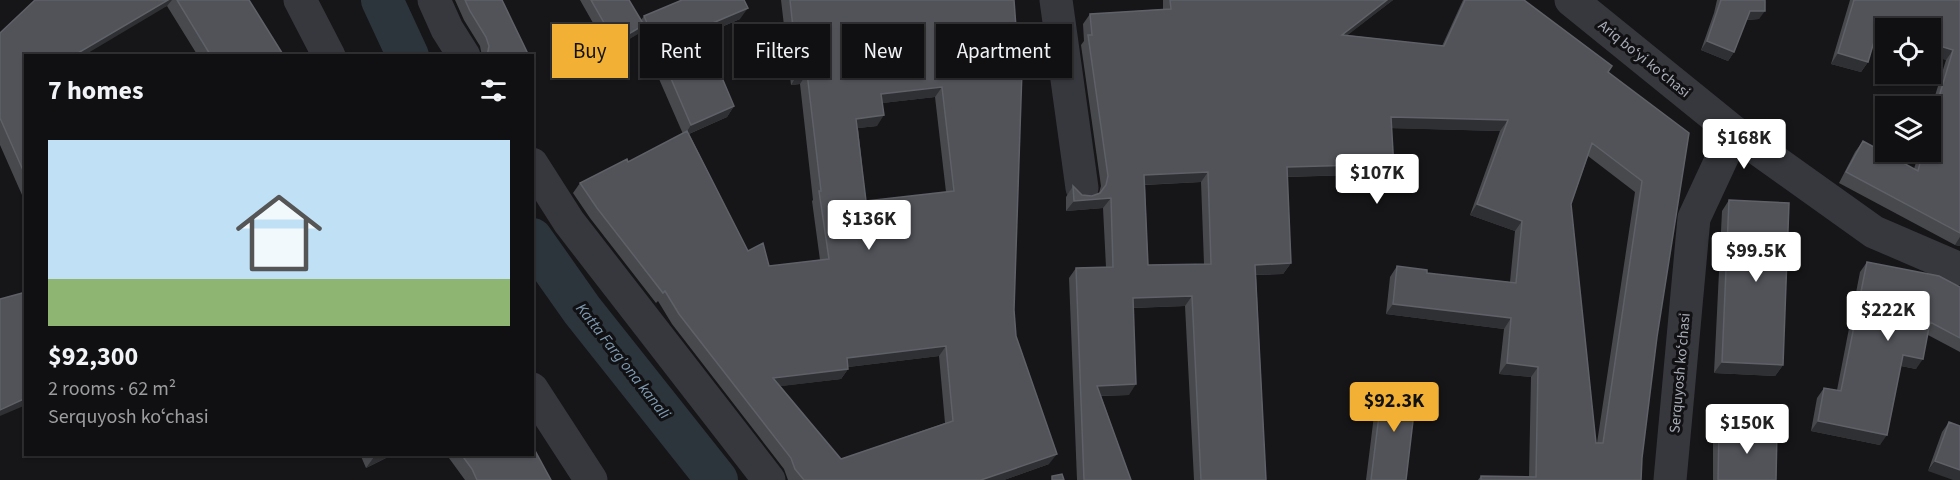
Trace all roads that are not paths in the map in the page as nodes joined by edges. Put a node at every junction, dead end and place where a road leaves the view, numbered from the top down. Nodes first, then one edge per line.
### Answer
1 (300, 0) edge
2 (434, 0) edge
3 (1056, 0) edge
4 (1571, 0) edge
5 (327, 54) edge
6 (463, 54) edge
7 (1734, 132) junction
8 (534, 167) edge
9 (1082, 188) dead end
10 (1960, 269) edge
11 (534, 392) edge
12 (591, 480) edge
13 (769, 480) edge
14 (1670, 480) edge

1 - 5 street
2 - 6 street
3 - 9 street
4 - 7 street, Ariq boʻyi koʻchasi
7 - 10 street, Ariq boʻyi koʻchasi
7 - 14 street, Serquyosh koʻchasi
8 - 13 street
11 - 12 street

